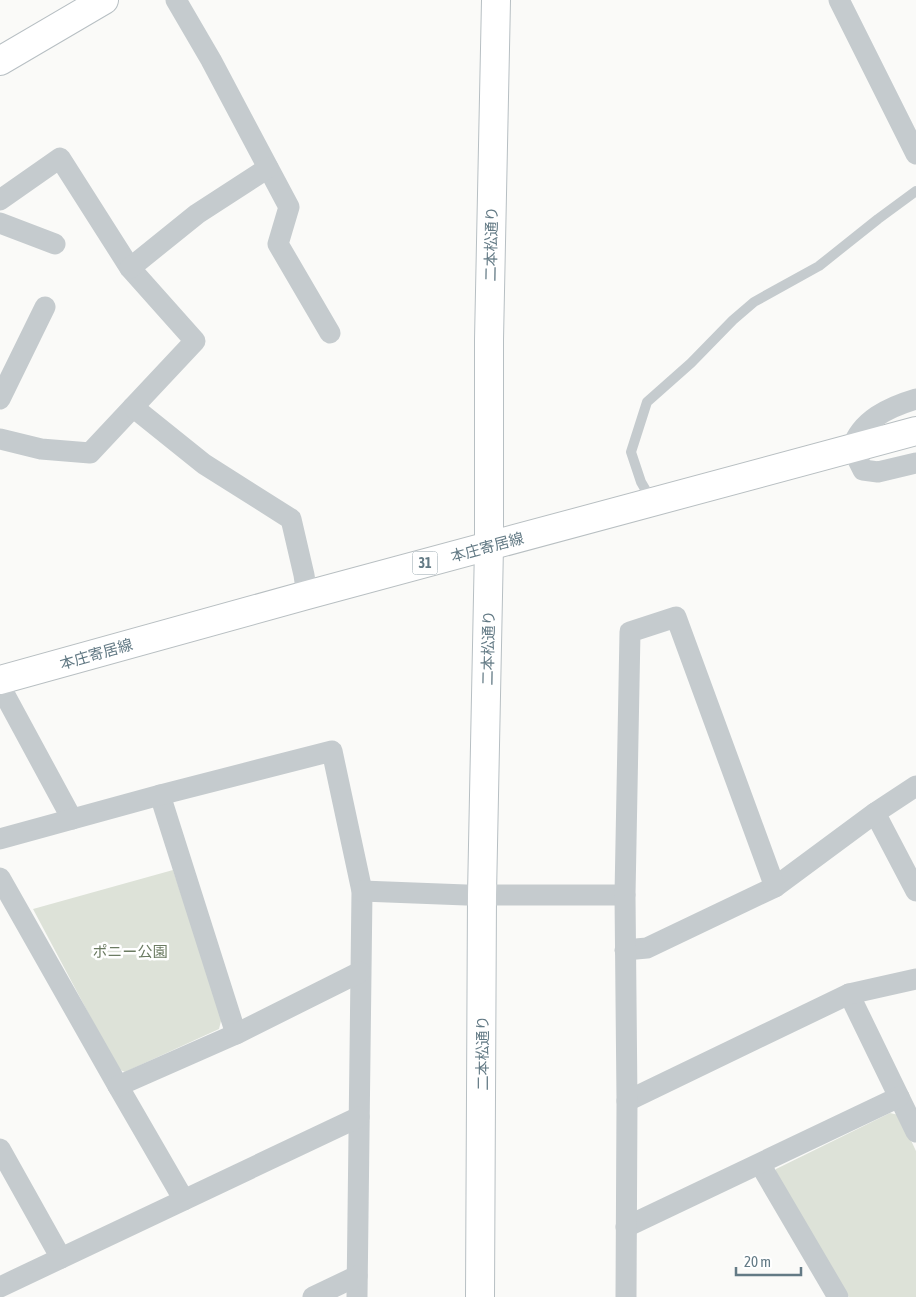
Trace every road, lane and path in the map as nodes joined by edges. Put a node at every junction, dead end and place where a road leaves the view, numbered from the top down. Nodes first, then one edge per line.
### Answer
1 (104, 0) edge
2 (176, 0) edge
3 (496, 0) edge
4 (839, 0) edge
5 (0, 61) edge
6 (916, 154) edge
7 (268, 168) junction
8 (916, 191) edge
9 (0, 200) edge
10 (0, 223) edge
11 (55, 244) dead end
12 (130, 268) junction
13 (45, 307) dead end
14 (330, 333) dead end
15 (0, 399) edge
16 (916, 399) edge
17 (133, 407) junction
18 (916, 431) edge
19 (0, 438) edge
20 (852, 448) junction
21 (916, 463) edge
22 (652, 501) junction
23 (490, 546) junction
24 (307, 595) junction
25 (0, 680) edge
26 (0, 686) edge
27 (916, 786) edge
28 (160, 795) junction
29 (875, 813) junction
30 (72, 819) junction
31 (0, 839) edge
32 (0, 878) edge
33 (775, 888) junction
34 (916, 891) edge
35 (362, 892) junction
36 (482, 895) junction
37 (625, 895) junction
38 (625, 950) junction
39 (360, 972) junction
40 (916, 979) edge
41 (849, 994) junction
42 (236, 1034) junction
43 (118, 1086) junction
44 (899, 1097) junction
45 (627, 1101) junction
46 (359, 1117) junction
47 (916, 1132) edge
48 (0, 1149) edge
49 (760, 1164) junction
50 (184, 1200) junction
51 (626, 1227) junction
52 (61, 1258) junction
53 (0, 1287) edge
54 (357, 1287) edge
55 (313, 1297) edge
56 (480, 1297) edge
57 (626, 1297) edge
58 (838, 1297) edge

1 - 5 street
2 - 7 street
3 - 23 street, 二本松通り
4 - 6 street
7 - 12 street
7 - 14 street
8 - 22 lane
9 - 12 street
10 - 11 street
12 - 17 street
13 - 15 street
16 - 20 street
17 - 19 street
17 - 24 street
18 - 20 street, 本庄寄居線 / 31
20 - 21 street
20 - 22 street, 本庄寄居線 / 31
22 - 23 street, 本庄寄居線 / 31
23 - 24 street, 本庄寄居線 / 31
23 - 36 street, 二本松通り
24 - 25 street, 本庄寄居線 / 31
26 - 30 street
27 - 29 street
28 - 30 street
28 - 35 street
28 - 42 street
29 - 33 street
29 - 34 street
30 - 31 street
32 - 43 street
33 - 37 street
33 - 38 street
35 - 36 street
35 - 39 street
36 - 37 street
36 - 56 street, 二本松通り
37 - 38 street
38 - 45 street
39 - 42 street
39 - 46 street
40 - 41 street
41 - 44 street
41 - 45 street
42 - 43 street
43 - 50 street
44 - 47 street
44 - 49 street
45 - 51 street
46 - 50 street
46 - 54 street
48 - 52 street
49 - 51 street
49 - 58 street
50 - 52 street
51 - 57 street
52 - 53 street
54 - 55 street

